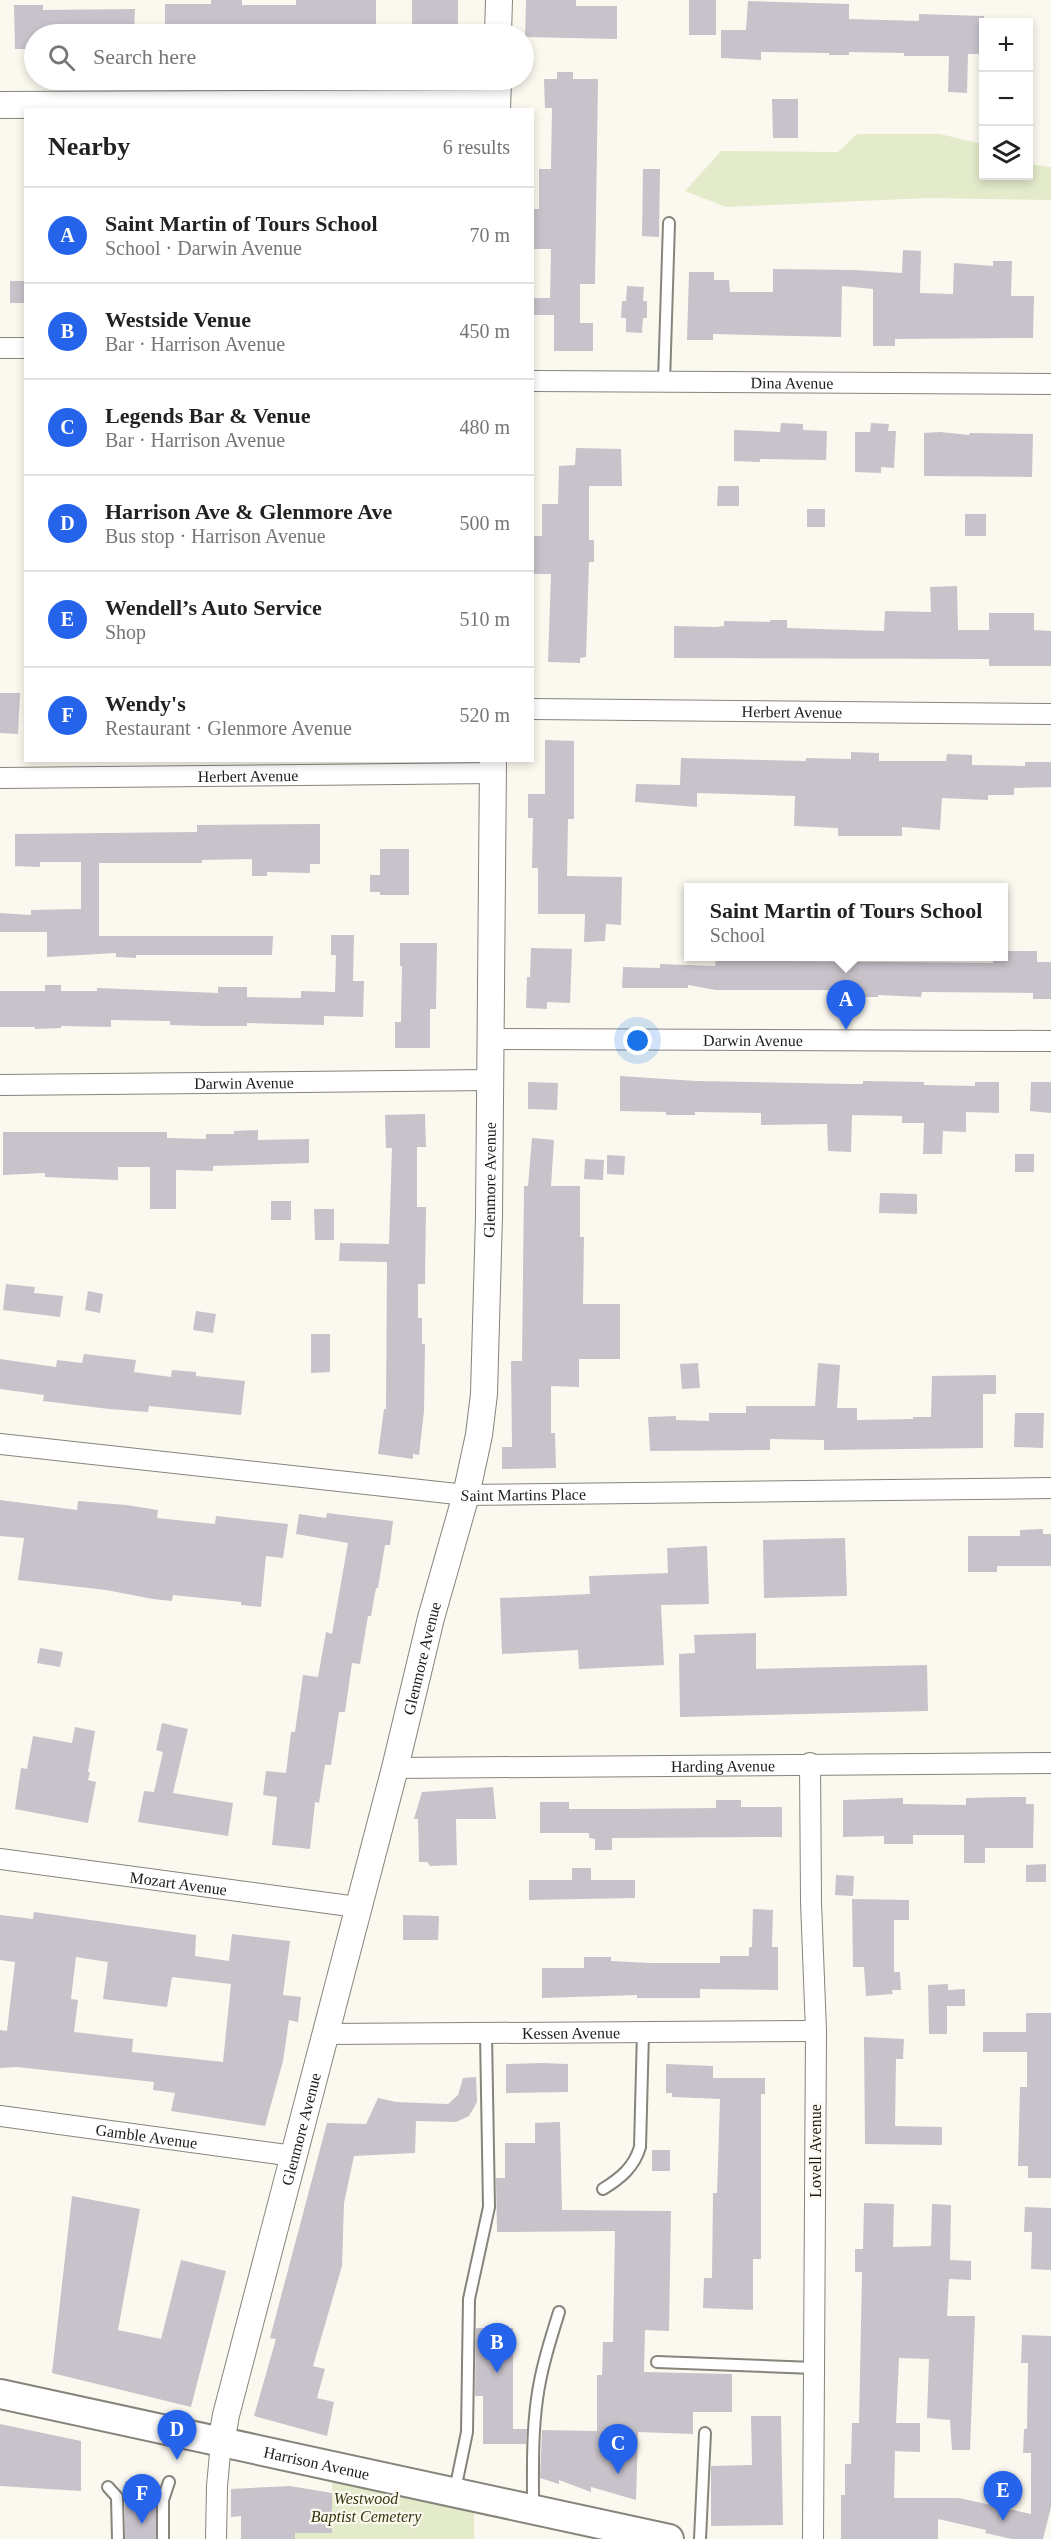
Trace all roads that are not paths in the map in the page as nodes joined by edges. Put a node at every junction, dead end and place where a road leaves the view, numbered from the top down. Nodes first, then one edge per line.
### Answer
1 (499, 0) edge
2 (498, 24) edge
3 (497, 97) edge
4 (0, 105) edge
5 (669, 224) dead end
6 (0, 348) edge
7 (24, 348) edge
8 (534, 381) edge
9 (664, 382) junction
10 (1051, 384) edge
11 (534, 709) edge
12 (1051, 714) edge
13 (493, 767) edge
14 (0, 778) edge
15 (491, 1039) junction
16 (1051, 1041) edge
17 (490, 1080) junction
18 (0, 1085) edge
19 (0, 1444) edge
20 (1051, 1488) edge
21 (466, 1495) junction
22 (810, 1763) junction
23 (1051, 1763) edge
24 (395, 1768) junction
25 (0, 1859) edge
26 (357, 1907) junction
27 (816, 2031) junction
28 (643, 2032) junction
29 (325, 2034) junction
30 (486, 2034) junction
31 (0, 2116) edge
32 (294, 2156) junction
33 (603, 2189) dead end
34 (560, 2312) dead end
35 (657, 2362) dead end
36 (814, 2368) junction
37 (0, 2394) edge
38 (705, 2433) dead end
39 (221, 2443) junction
40 (169, 2482) dead end
41 (108, 2487) dead end
42 (454, 2493) junction
43 (533, 2511) junction
44 (593, 2531) edge
45 (118, 2539) edge
46 (163, 2539) edge
47 (216, 2539) edge
48 (669, 2539) edge
49 (700, 2539) edge
50 (813, 2539) edge

1 - 2 street
3 - 4 street
5 - 9 lane
6 - 7 street
8 - 9 street, Dina Avenue
9 - 10 street, Dina Avenue
11 - 12 street, Herbert Avenue
13 - 14 street, Herbert Avenue
13 - 15 street, Glenmore Avenue
15 - 16 street, Darwin Avenue
15 - 17 street, Glenmore Avenue
17 - 18 street, Darwin Avenue
17 - 21 street, Glenmore Avenue
19 - 21 street, Saint Martins Place
20 - 21 street, Saint Martins Place
21 - 24 street, Glenmore Avenue
22 - 23 street, Harding Avenue
22 - 24 street, Harding Avenue
22 - 27 street, Lovell Avenue
24 - 26 street, Glenmore Avenue
25 - 26 street, Mozart Avenue
26 - 29 street, Glenmore Avenue
27 - 28 street, Kessen Avenue
27 - 36 street, Lovell Avenue
28 - 30 street, Kessen Avenue
28 - 33 lane
29 - 30 street, Kessen Avenue
29 - 32 street, Glenmore Avenue
30 - 42 lane
31 - 32 street, Gamble Avenue
32 - 39 street, Glenmore Avenue
34 - 43 lane
35 - 36 lane
36 - 50 street, Lovell Avenue
37 - 39 main road, Harrison Avenue
38 - 49 lane
39 - 42 main road, Harrison Avenue
39 - 47 street, Glenmore Avenue
40 - 46 lane
41 - 45 lane
42 - 43 main road, Harrison Avenue
43 - 44 main road, Harrison Avenue
44 - 48 main road, Harrison Avenue

